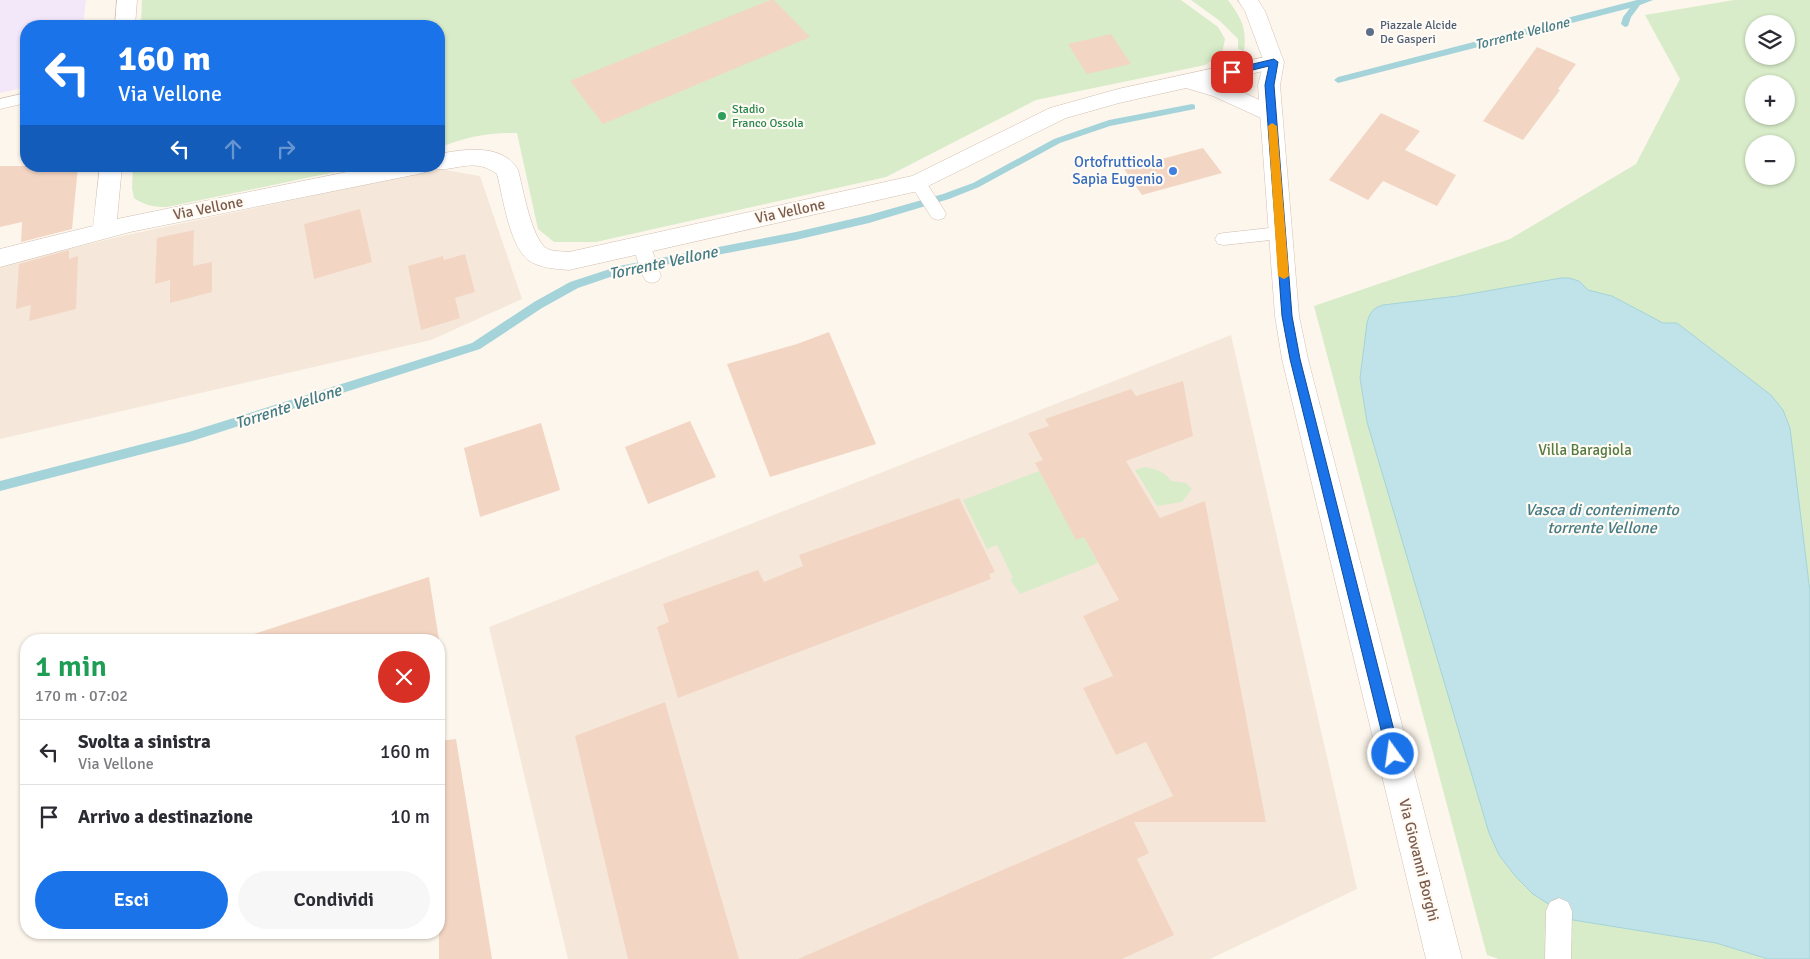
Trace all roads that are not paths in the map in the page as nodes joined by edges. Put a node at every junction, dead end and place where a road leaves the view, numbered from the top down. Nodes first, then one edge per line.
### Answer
1 (127, 0) edge
2 (1248, 0) edge
3 (125, 20) edge
4 (1274, 62) junction
5 (1188, 82) junction
6 (20, 99) edge
7 (0, 104) edge
8 (1271, 114) junction
9 (445, 161) edge
10 (110, 172) edge
11 (388, 172) edge
12 (918, 183) junction
13 (938, 214) dead end
14 (104, 232) junction
15 (1280, 233) junction
16 (1224, 239) dead end
17 (641, 244) junction
18 (0, 258) edge
19 (652, 276) dead end
20 (1559, 911) dead end
21 (1444, 959) edge
22 (1558, 959) edge

1 - 3 street
2 - 4 street
4 - 5 street, Via Vellone
4 - 8 street, Via Giovanni Borghi
5 - 8 street, Via Vellone
5 - 12 street, Via Vellone
6 - 7 lane
8 - 15 street, Via Giovanni Borghi
9 - 17 street, Via Vellone
10 - 14 street
11 - 14 street, Via Vellone
12 - 13 lane
12 - 17 street, Via Vellone
14 - 18 street, Via Vellone
15 - 16 lane
15 - 21 street, Via Giovanni Borghi
17 - 19 lane
20 - 22 lane

